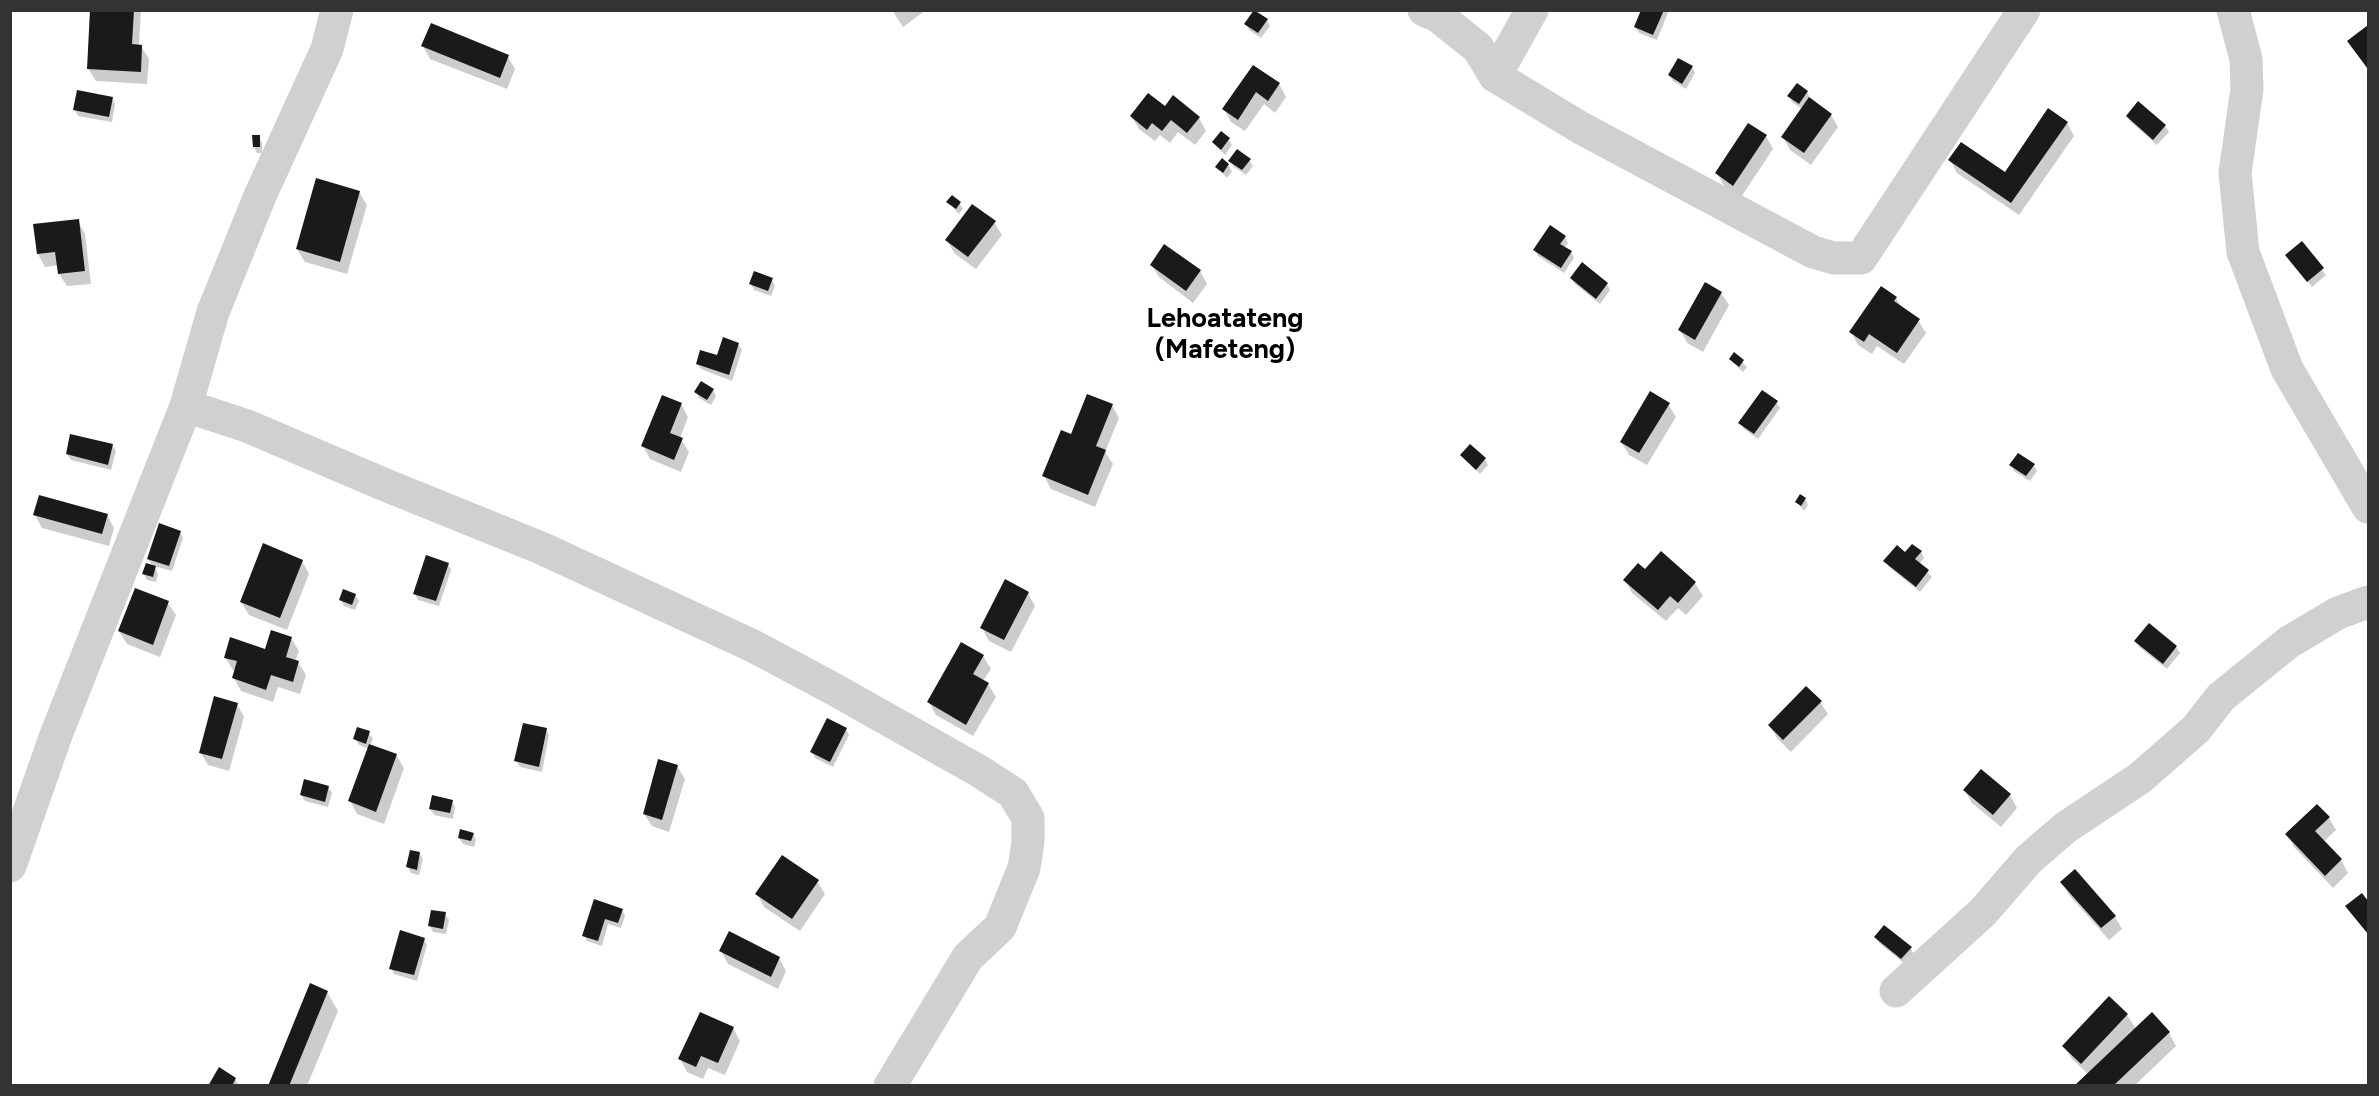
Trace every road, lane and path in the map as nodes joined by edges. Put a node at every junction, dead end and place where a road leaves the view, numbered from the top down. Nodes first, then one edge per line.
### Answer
1 (337, 10) edge
2 (1424, 10) edge
3 (1532, 10) edge
4 (2024, 10) edge
5 (2233, 10) edge
6 (1495, 76) junction
7 (186, 406) junction
8 (2368, 507) edge
9 (2368, 602) edge
10 (10, 866) edge
11 (1896, 992) dead end
12 (890, 1086) edge

1 - 7 street
2 - 6 street
3 - 6 street
4 - 6 street
5 - 8 street
7 - 10 street
7 - 12 street
9 - 11 street

